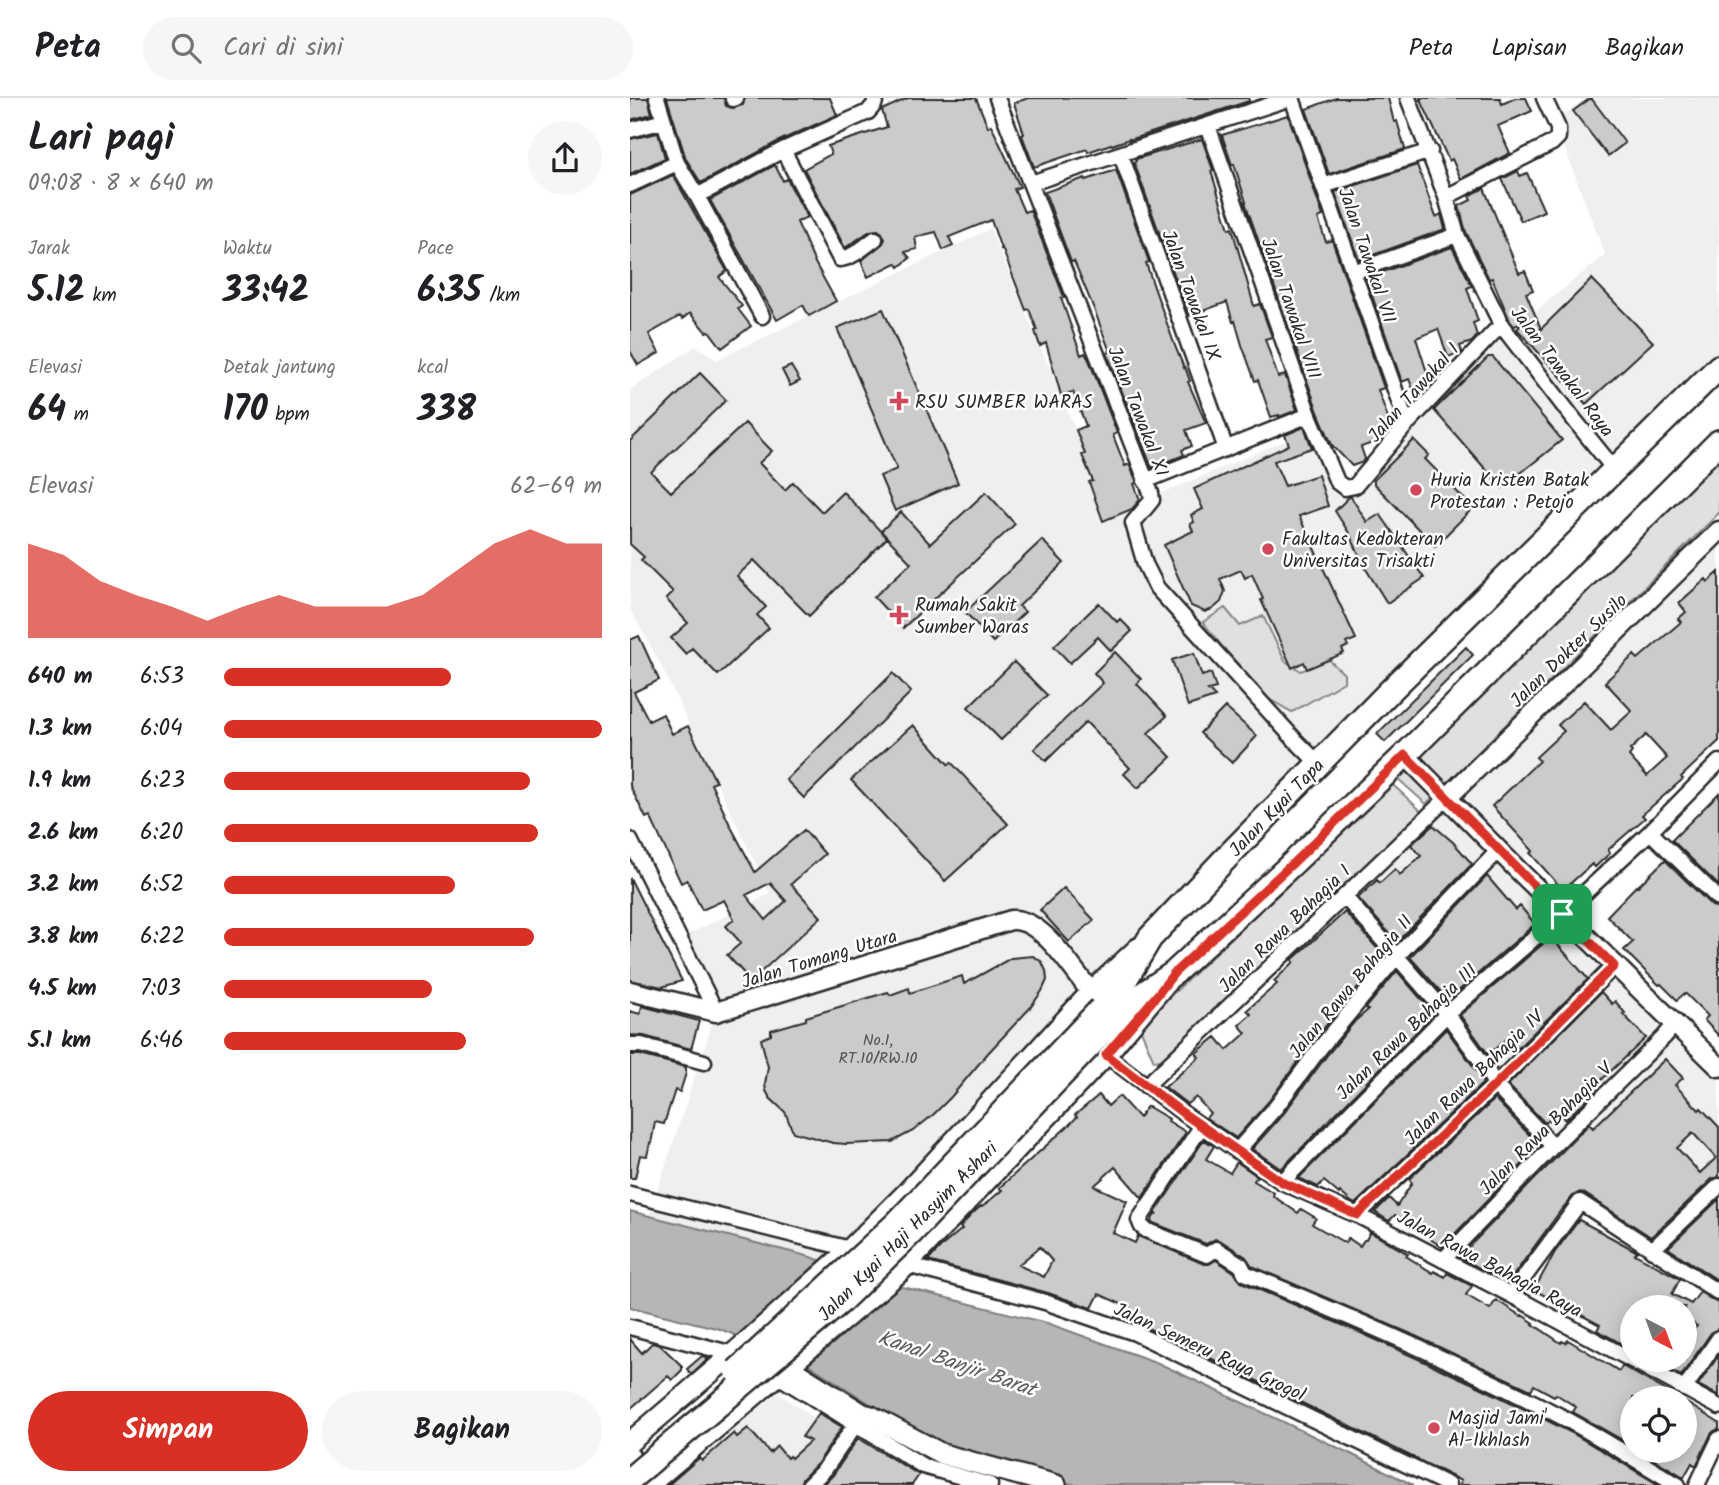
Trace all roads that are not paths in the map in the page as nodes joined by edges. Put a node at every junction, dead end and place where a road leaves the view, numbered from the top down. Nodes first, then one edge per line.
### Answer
1 (657, 98) edge
2 (876, 98) edge
3 (997, 98) edge
4 (1291, 98) edge
5 (1408, 98) edge
6 (1547, 99) edge
7 (664, 121) junction
8 (1208, 126) junction
9 (630, 130) edge
10 (783, 150) junction
11 (1430, 151) junction
12 (1121, 155) junction
13 (677, 163) junction
14 (1031, 183) junction
15 (630, 185) edge
16 (1323, 186) junction
17 (697, 196) junction
18 (1446, 197) junction
19 (1457, 235) junction
20 (875, 239) dead end
21 (1353, 272) junction
22 (762, 316) dead end
23 (1502, 326) junction
24 (1719, 366) edge
25 (1309, 415) junction
26 (1407, 424) junction
27 (1719, 442) edge
28 (1226, 449) junction
29 (1614, 469) junction
30 (1145, 481) junction
31 (1355, 486) joint
32 (1719, 531) edge
33 (1405, 755) junction
34 (1719, 762) edge
35 (1318, 764) junction
36 (1447, 798) junction
37 (1650, 832) junction
38 (630, 840) edge
39 (1498, 850) junction
40 (1345, 897) junction
41 (1719, 899) edge
42 (1562, 914) junction
43 (1150, 938) joint
44 (1397, 956) junction
45 (1614, 966) junction
46 (1174, 973) junction
47 (630, 991) edge
48 (1102, 1007) junction
49 (716, 1012) junction
50 (1447, 1014) junction
51 (1675, 1024) junction
52 (630, 1045) edge
53 (1106, 1055) junction
54 (704, 1062) dead end
55 (1719, 1067) edge
56 (1495, 1085) junction
57 (1146, 1086) junction
58 (1201, 1127) junction
59 (1553, 1146) junction
60 (1237, 1151) junction
61 (1282, 1182) junction
62 (1719, 1186) edge
63 (630, 1194) edge
64 (1357, 1215) junction
65 (1652, 1250) junction
66 (846, 1253) junction
67 (1443, 1260) junction
68 (904, 1268) junction
69 (1719, 1293) edge
70 (1511, 1295) junction
71 (630, 1327) edge
72 (1719, 1338) edge
73 (734, 1353) junction
74 (788, 1367) junction
75 (1678, 1386) edge
76 (1686, 1386) edge
77 (1697, 1396) edge
78 (1719, 1407) edge
79 (863, 1420) junction
80 (1719, 1439) edge
81 (630, 1442) edge
82 (630, 1461) edge
83 (630, 1479) edge
84 (655, 1480) edge
85 (961, 1482) edge
86 (639, 1485) edge
87 (809, 1485) edge
88 (990, 1485) edge
89 (1056, 1485) edge
90 (1448, 1485) edge
91 (1678, 1485) edge
92 (1697, 1485) edge

1 - 7 street
2 - 10 street
3 - 14 street, Jalan Tawakal XI
4 - 8 street
4 - 16 street, Jalan Tawakal VII
5 - 11 street, Jalan Tawakal Raya
6 - 18 street
7 - 9 street
7 - 13 street
8 - 12 street
8 - 25 street, Jalan Tawakal VIII
10 - 17 street
10 - 20 street
11 - 16 street
11 - 18 street, Jalan Tawakal Raya
12 - 14 street
12 - 28 street, Jalan Tawakal IX
13 - 15 street
13 - 17 street
14 - 30 street, Jalan Tawakal XI
16 - 21 street, Jalan Tawakal VII
17 - 22 street
18 - 19 street, Jalan Tawakal Raya
19 - 21 street
19 - 23 street, Jalan Tawakal Raya
21 - 26 street, Jalan Tawakal VII
23 - 26 street, Jalan Tawakal I
23 - 29 street, Jalan Tawakal Raya
24 - 29 main road, Jalan Kyai Tapa
25 - 28 street
25 - 31 street, Jalan Tawakal VIII
26 - 31 street, Jalan Tawakal I
27 - 33 main road
28 - 30 street
29 - 35 main road, Jalan Kyai Tapa
30 - 35 street, Jalan Tawakal XI
32 - 36 street, Jalan Dokter Susilo
33 - 36 street
33 - 46 main road
34 - 37 street, Jalan Rawa Bahagia III
35 - 43 main road, Jalan Kyai Tapa
36 - 39 street
36 - 40 street, Jalan Rawa Bahagia I
37 - 41 street
37 - 42 street, Jalan Rawa Bahagia III
38 - 49 street
39 - 42 street
39 - 44 street, Jalan Rawa Bahagia II
40 - 44 street
40 - 57 street, Jalan Rawa Bahagia I
42 - 45 street
42 - 50 street, Jalan Rawa Bahagia III
43 - 48 main road, Jalan Kyai Haji Hasyim Ashari
44 - 50 street
44 - 60 street, Jalan Rawa Bahagia II
45 - 51 street
45 - 56 street, Jalan Rawa Bahagia IV
46 - 48 main road, Jalan Kyai Haji Hasyim Ashari
46 - 53 main road
47 - 49 street
48 - 49 street, Jalan Tomang Utara
48 - 66 main road
48 - 82 main road, Jalan Kyai Haji Hasyim Ashari, bridge
48 - 83 main road, Jalan Kyai Haji Hasyim Ashari, bridge
50 - 56 street
50 - 61 street, Jalan Rawa Bahagia III
51 - 55 street
51 - 59 street, Jalan Rawa Bahagia V
52 - 54 street
53 - 57 street, Jalan Rawa Bahagia Raya
53 - 68 main road
56 - 59 street
56 - 64 street, Jalan Rawa Bahagia IV
57 - 58 street, Jalan Rawa Bahagia Raya
58 - 60 street, Jalan Rawa Bahagia Raya
58 - 91 street
59 - 67 street, Jalan Rawa Bahagia V
60 - 61 street, Jalan Rawa Bahagia Raya
61 - 64 street, Jalan Rawa Bahagia Raya
62 - 65 street
63 - 66 street
64 - 67 street, Jalan Rawa Bahagia Raya
65 - 69 street
65 - 70 street
66 - 73 main road, Jalan Kyai Haji Hasyim Ashari
67 - 70 street, Jalan Rawa Bahagia Raya
68 - 74 main road, Jalan Kyai Haji Hasyim Ashari
68 - 90 street, Jalan Semeru Raya Grogol
70 - 75 street, Jalan Rawa Bahagia Raya
71 - 73 street
72 - 76 street
73 - 81 main road, Jalan Kyai Haji Hasyim Ashari
74 - 79 main road
74 - 84 main road, Jalan Kyai Haji Hasyim Ashari
77 - 78 street, Jalan Rawa Bahagia Raya
79 - 85 street
79 - 87 street
79 - 89 main road
80 - 92 street
82 - 84 main road
82 - 86 main road
85 - 88 street

